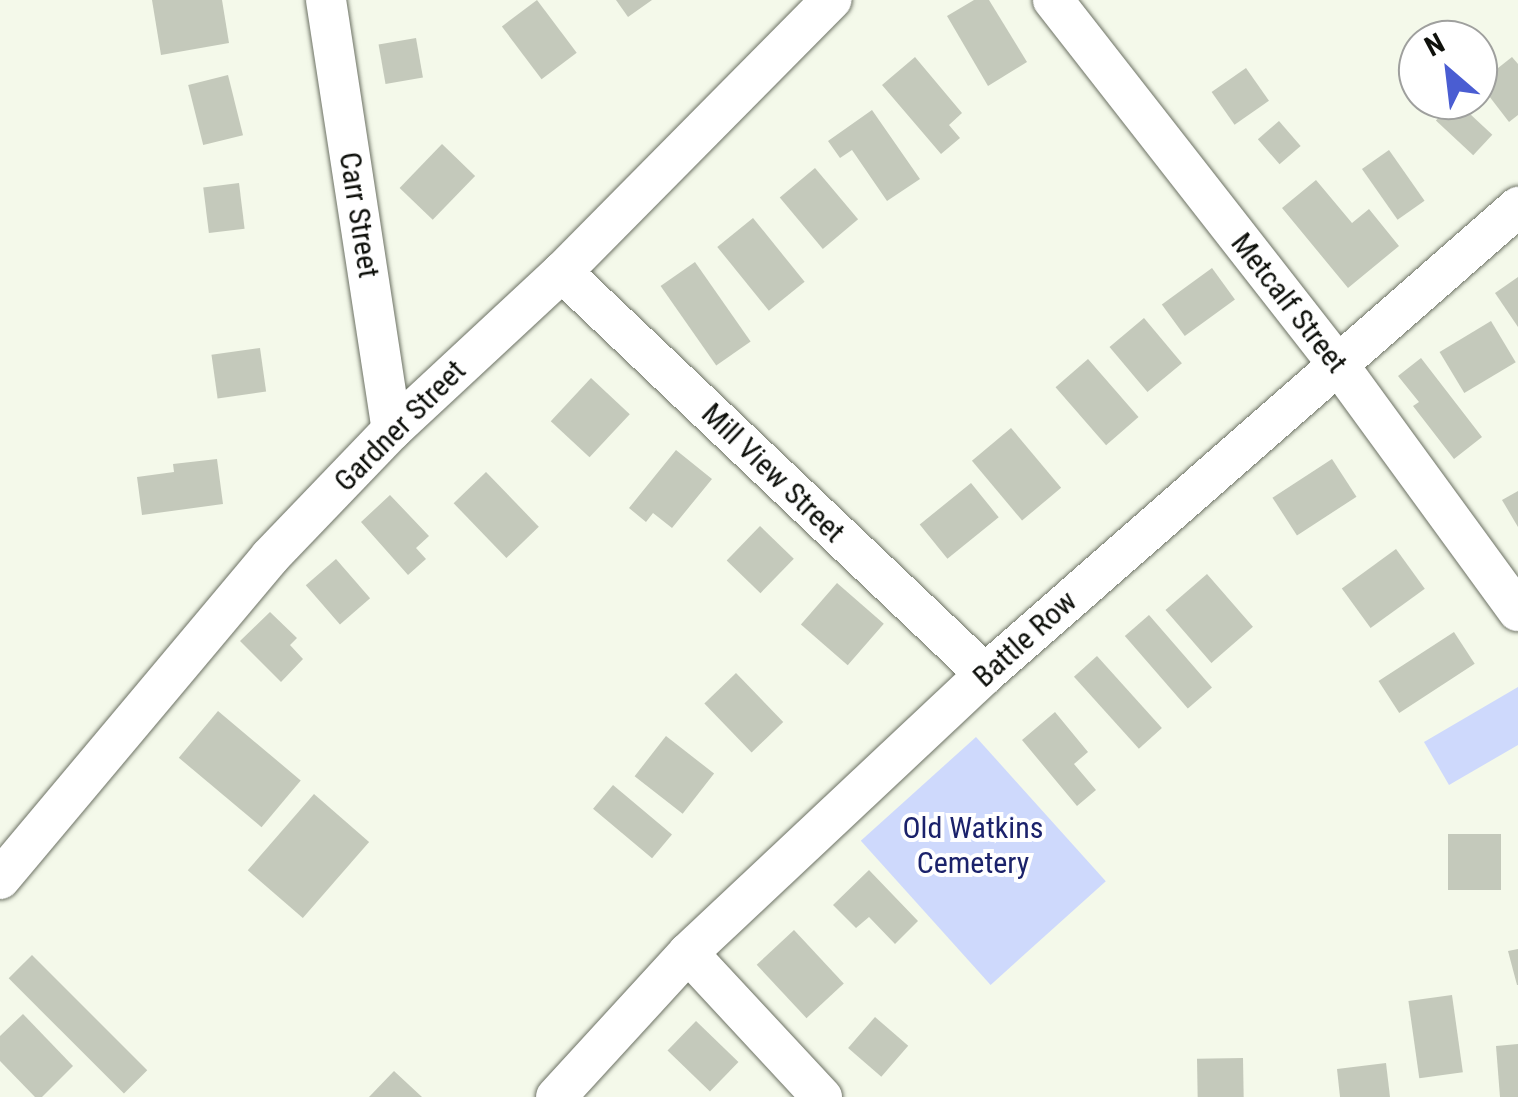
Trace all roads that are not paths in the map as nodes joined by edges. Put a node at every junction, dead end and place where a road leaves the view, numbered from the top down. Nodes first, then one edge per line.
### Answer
1 (326, 0) edge
2 (832, 0) edge
3 (1053, 0) edge
4 (1518, 206) edge
5 (562, 272) junction
6 (1337, 364) junction
7 (392, 430) junction
8 (1518, 611) edge
9 (985, 674) junction
10 (0, 880) edge
11 (688, 953) junction
12 (556, 1097) edge
13 (822, 1097) edge

1 - 7 street, Carr Street
2 - 5 street, Gardner Street
3 - 6 street, Metcalf Street
4 - 6 street, Battle Row
5 - 7 street, Gardner Street
5 - 9 street, Mill View Street
6 - 8 street, Metcalf Street
6 - 9 street, Battle Row
7 - 10 street, Gardner Street
9 - 11 street, Battle Row
11 - 12 street, Battle Row
11 - 13 street

